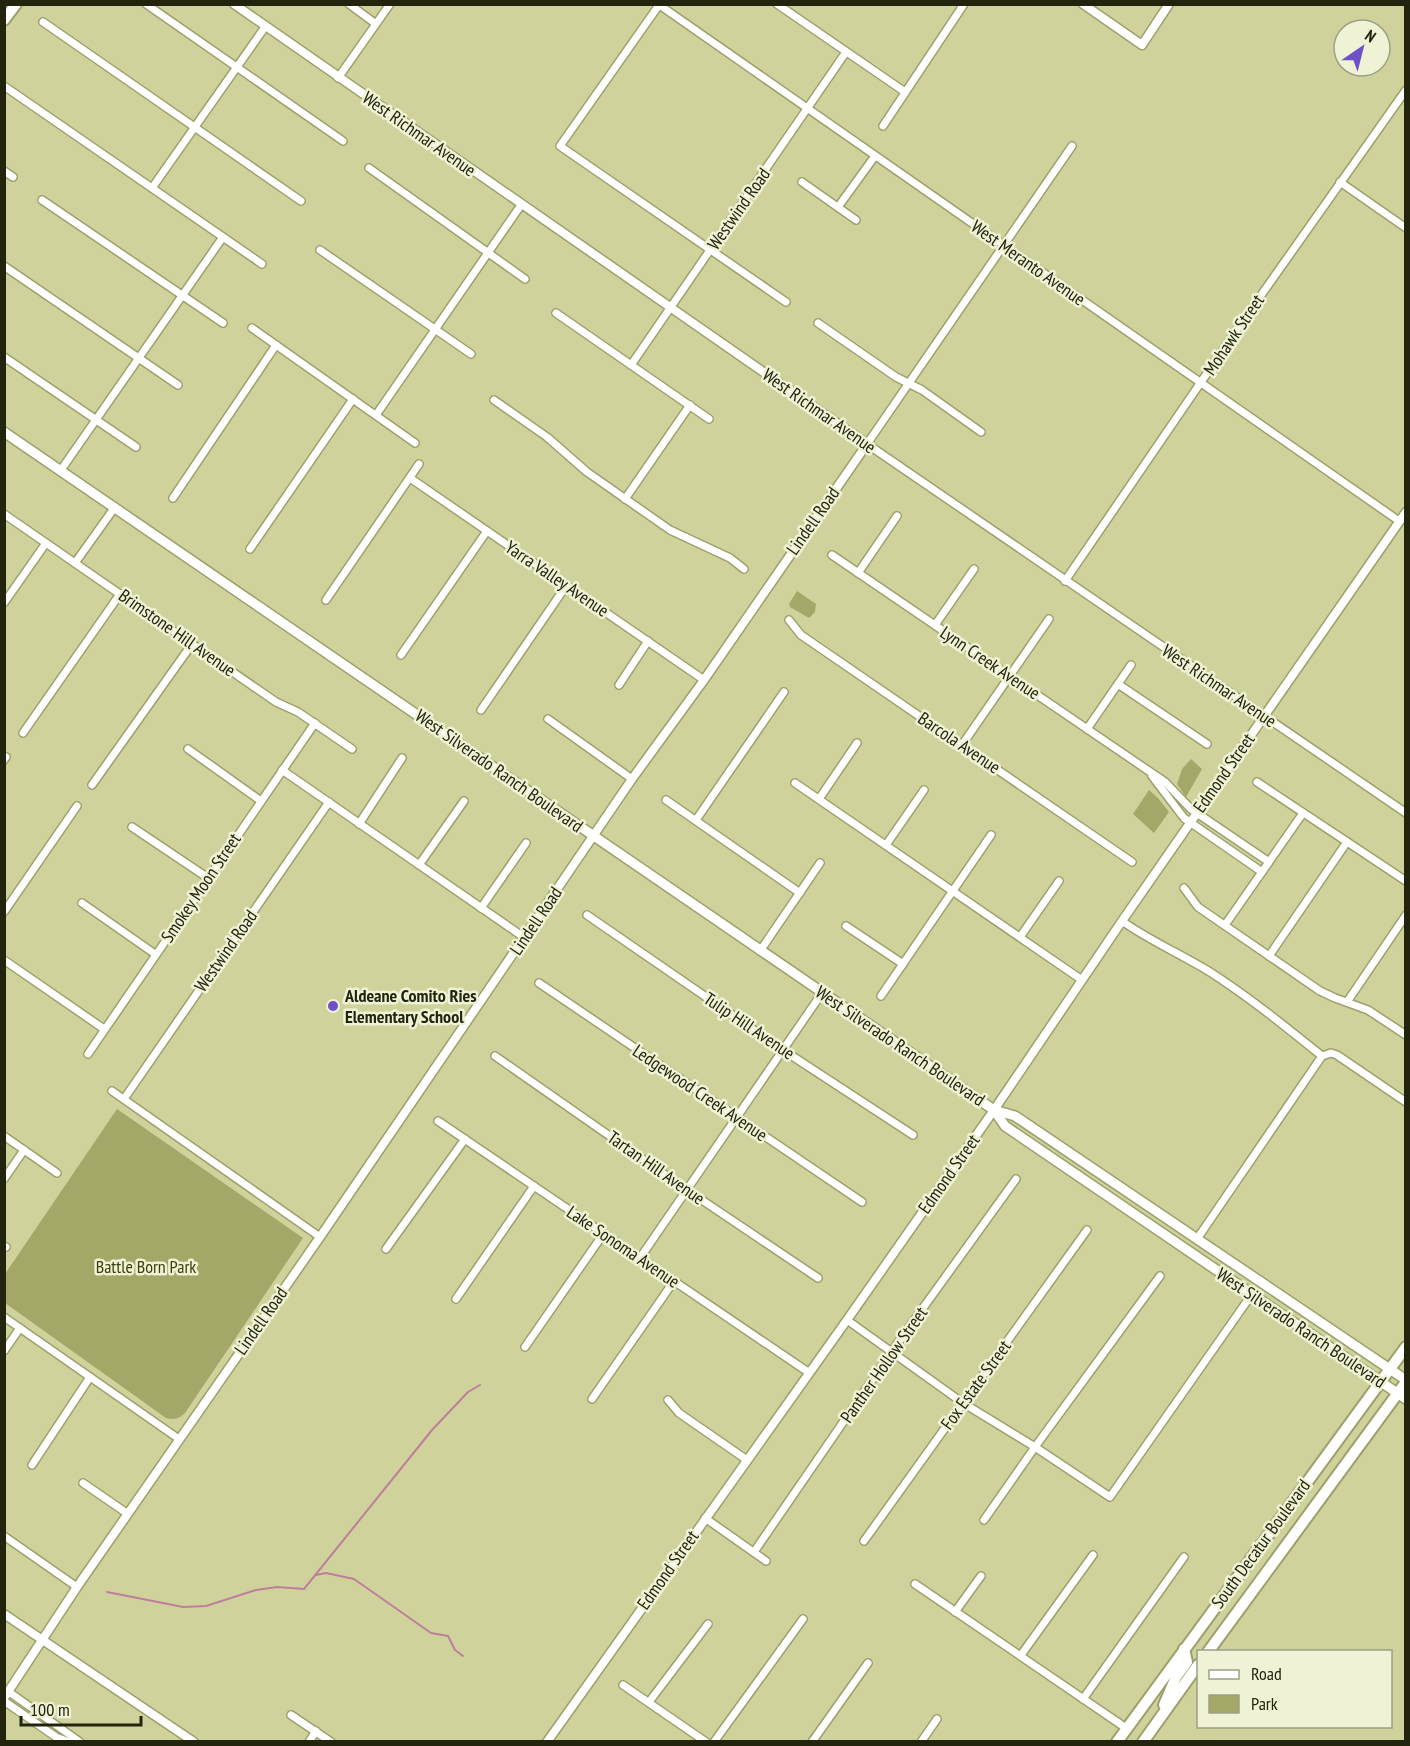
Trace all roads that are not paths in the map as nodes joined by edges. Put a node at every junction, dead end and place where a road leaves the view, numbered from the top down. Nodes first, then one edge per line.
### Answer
1 (16, 4) edge
2 (146, 4) edge
3 (234, 4) edge
4 (349, 4) edge
5 (390, 4) edge
6 (777, 4) edge
7 (1083, 4) edge
8 (1170, 4) edge
9 (658, 5) edge
10 (963, 5) edge
11 (4, 20) edge
12 (43, 22) dead end
13 (376, 24) junction
14 (265, 27) junction
15 (846, 52) junction
16 (237, 67) junction
17 (338, 78) junction
18 (4, 86) edge
19 (1406, 90) edge
20 (905, 92) junction
21 (808, 109) junction
22 (883, 126) dead end
23 (195, 127) junction
24 (343, 141) dead end
25 (1072, 146) dead end
26 (875, 156) junction
27 (369, 168) dead end
28 (4, 171) edge
29 (13, 177) dead end
30 (802, 182) dead end
31 (1340, 182) junction
32 (152, 188) junction
33 (42, 200) dead end
34 (301, 201) dead end
35 (521, 205) junction
36 (838, 207) junction
37 (856, 220) dead end
38 (1406, 228) edge
39 (223, 237) junction
40 (1004, 247) junction
41 (711, 249) junction
42 (320, 250) dead end
43 (489, 253) junction
44 (262, 264) dead end
45 (4, 266) edge
46 (525, 279) dead end
47 (182, 296) junction
48 (786, 302) dead end
49 (671, 308) junction
50 (556, 313) dead end
51 (223, 323) dead end
52 (818, 323) dead end
53 (252, 328) dead end
54 (436, 331) junction
55 (276, 345) junction
56 (471, 354) dead end
57 (4, 357) edge
58 (140, 359) junction
59 (631, 365) junction
60 (909, 384) junction
61 (1201, 384) junction
62 (178, 386) dead end
63 (353, 399) junction
64 (494, 400) dead end
65 (690, 405) junction
66 (376, 415) junction
67 (709, 419) dead end
68 (96, 420) junction
69 (4, 432) edge
70 (981, 432) dead end
71 (415, 443) dead end
72 (867, 444) junction
73 (136, 447) dead end
74 (419, 464) dead end
75 (61, 470) junction
76 (410, 478) junction
77 (172, 498) dead end
78 (625, 499) junction
79 (115, 507) junction
80 (1406, 512) edge
81 (4, 514) edge
82 (897, 516) dead end
83 (1399, 521) junction
84 (487, 531) junction
85 (46, 543) junction
86 (250, 549) dead end
87 (832, 555) dead end
88 (75, 563) junction
89 (744, 569) dead end
90 (974, 569) dead end
91 (858, 573) junction
92 (1065, 581) junction
93 (566, 586) junction
94 (120, 594) junction
95 (326, 600) dead end
96 (4, 603) edge
97 (789, 620) dead end
98 (1049, 620) dead end
99 (934, 625) junction
100 (648, 641) junction
101 (192, 644) junction
102 (401, 655) dead end
103 (1131, 665) dead end
104 (1010, 676) junction
105 (704, 680) junction
106 (1118, 684) junction
107 (620, 685) dead end
108 (784, 692) dead end
109 (481, 710) dead end
110 (1263, 716) junction
111 (548, 719) dead end
112 (315, 723) junction
113 (1087, 729) junction
114 (23, 733) dead end
115 (857, 743) dead end
116 (1207, 744) dead end
117 (962, 745) junction
118 (352, 749) dead end
119 (188, 750) dead end
120 (402, 758) dead end
121 (282, 770) junction
122 (1148, 771) junction
123 (632, 779) junction
124 (1257, 782) dead end
125 (795, 783) dead end
126 (92, 785) dead end
127 (924, 790) dead end
128 (819, 799) junction
129 (666, 800) dead end
130 (261, 801) junction
131 (464, 801) dead end
132 (329, 802) junction
133 (77, 806) dead end
134 (1197, 812) junction
135 (1303, 813) junction
136 (1406, 813) edge
137 (696, 820) junction
138 (1190, 822) junction
139 (359, 824) junction
140 (132, 827) dead end
141 (991, 836) dead end
142 (594, 837) junction
143 (1347, 842) junction
144 (526, 843) dead end
145 (886, 845) junction
146 (1132, 862) dead end
147 (1269, 862) junction
148 (820, 863) dead end
149 (419, 865) junction
150 (1262, 872) junction
151 (208, 878) junction
152 (1059, 881) dead end
153 (1406, 881) edge
154 (1184, 888) dead end
155 (953, 891) junction
156 (800, 893) junction
157 (81, 903) dead end
158 (481, 908) junction
159 (4, 912) edge
160 (588, 915) dead end
161 (1406, 915) edge
162 (1122, 921) junction
163 (1225, 925) junction
164 (846, 926) dead end
165 (1020, 937) junction
166 (525, 938) junction
167 (760, 951) junction
168 (155, 954) junction
169 (1269, 956) junction
170 (4, 960) edge
171 (903, 964) junction
172 (1082, 980) junction
173 (539, 983) dead end
174 (822, 993) junction
175 (881, 996) dead end
176 (1347, 1002) junction
177 (104, 1029) junction
178 (1406, 1035) edge
179 (783, 1050) junction
180 (87, 1054) dead end
181 (1325, 1055) junction
182 (495, 1056) dead end
183 (112, 1091) dead end
184 (124, 1100) junction
185 (1406, 1102) edge
186 (994, 1110) junction
187 (736, 1118) junction
188 (438, 1121) dead end
189 (913, 1135) dead end
190 (4, 1136) edge
191 (465, 1139) junction
192 (24, 1150) junction
193 (57, 1173) dead end
194 (4, 1179) edge
195 (1016, 1179) dead end
196 (534, 1186) junction
197 (687, 1190) junction
198 (862, 1202) dead end
199 (1088, 1230) dead end
200 (604, 1233) junction
201 (320, 1237) junction
202 (1197, 1239) junction
203 (386, 1249) dead end
204 (640, 1258) junction
205 (1160, 1276) dead end
206 (818, 1278) dead end
207 (674, 1281) junction
208 (1252, 1294) junction
209 (456, 1299) dead end
210 (4, 1317) edge
211 (847, 1320) junction
212 (20, 1328) junction
213 (525, 1347) dead end
214 (1406, 1347) edge
215 (4, 1351) edge
216 (892, 1351) junction
217 (1390, 1369) junction
218 (808, 1372) junction
219 (90, 1377) junction
220 (1406, 1381) edge
221 (1379, 1382) junction
222 (1401, 1396) edge
223 (592, 1399) dead end
224 (668, 1400) dead end
225 (963, 1403) junction
226 (179, 1439) junction
227 (1035, 1446) junction
228 (747, 1460) junction
229 (32, 1465) dead end
230 (83, 1483) dead end
231 (128, 1514) junction
232 (705, 1518) junction
233 (984, 1520) dead end
234 (4, 1536) edge
235 (864, 1541) dead end
236 (754, 1552) junction
237 (1093, 1555) dead end
238 (1184, 1557) dead end
239 (766, 1561) dead end
240 (981, 1576) dead end
241 (915, 1584) dead end
242 (77, 1587) junction
243 (955, 1612) junction
244 (4, 1614) edge
245 (803, 1619) dead end
246 (708, 1624) dead end
247 (42, 1640) junction
248 (1184, 1649) junction
249 (1210, 1650) edge
250 (1021, 1655) junction
251 (868, 1663) dead end
252 (1197, 1666) edge
253 (623, 1685) dead end
254 (6, 1697) edge
255 (1083, 1699) junction
256 (650, 1702) junction
257 (291, 1715) dead end
258 (937, 1719) dead end
259 (1156, 1724) junction
260 (1126, 1728) junction
261 (316, 1731) junction
262 (69, 1742) edge
263 (80, 1742) edge
264 (194, 1742) edge
265 (309, 1742) edge
266 (331, 1742) edge
267 (547, 1742) edge
268 (706, 1742) edge
269 (714, 1742) edge
270 (812, 1742) edge
271 (921, 1742) edge
272 (1117, 1742) edge
273 (1143, 1742) edge

1 - 11 main road
2 - 16 street
3 - 14 street, West Richmar Avenue
4 - 13 street
5 - 13 street
6 - 15 street
7 - 8 street
9 - 21 street, West Meranto Avenue
9 - 41 street
10 - 20 street
12 - 23 street
13 - 17 street
14 - 16 street
14 - 17 street, West Richmar Avenue
15 - 20 street
15 - 21 street, Westwind Road
16 - 23 street
16 - 24 street
17 - 35 street, West Richmar Avenue
18 - 32 street
19 - 31 street, Mohawk Street
20 - 22 street
21 - 26 street, West Meranto Avenue
21 - 41 street, Westwind Road
23 - 32 street
23 - 34 street
25 - 40 street, Lindell Road
26 - 36 street
26 - 40 street, West Meranto Avenue
27 - 43 street
28 - 29 street
30 - 36 street
31 - 38 street
31 - 61 street, Mohawk Street
32 - 39 street
33 - 47 street
35 - 43 street
35 - 49 street, West Richmar Avenue
36 - 37 street
39 - 44 street
39 - 47 street
40 - 60 street, Lindell Road
40 - 61 street, West Meranto Avenue
41 - 48 street
41 - 49 street, Westwind Road
42 - 54 street
43 - 46 street
43 - 54 street
45 - 58 street
47 - 51 street
47 - 58 street
49 - 59 street, Westwind Road
49 - 72 street, West Richmar Avenue
50 - 59 street
52 - 60 street
53 - 55 street
54 - 56 street
54 - 66 street
55 - 63 street
55 - 77 street
57 - 68 street
58 - 62 street
58 - 68 street
59 - 65 street
60 - 70 street
60 - 72 street, Lindell Road
61 - 83 street, West Meranto Avenue
61 - 92 street, Mohawk Street
63 - 66 street
63 - 86 street
64 - 78 street
65 - 67 street
65 - 78 street
66 - 71 street
68 - 73 street
68 - 75 street
69 - 75 main road, West Silverado Ranch Boulevard
72 - 92 street, West Richmar Avenue
72 - 105 street, Lindell Road
74 - 76 street
75 - 79 main road, West Silverado Ranch Boulevard
76 - 84 street, Yarra Valley Avenue
76 - 95 street
78 - 89 street
79 - 88 street
79 - 142 main road, West Silverado Ranch Boulevard
80 - 83 street, Edmond Street
81 - 85 street, Brimstone Hill Avenue
82 - 91 street
83 - 110 street, Edmond Street
84 - 93 street, Yarra Valley Avenue
84 - 102 street
85 - 88 street, Brimstone Hill Avenue
85 - 96 street
87 - 91 street, Lynn Creek Avenue
88 - 94 street, Brimstone Hill Avenue
90 - 99 street
91 - 99 street, Lynn Creek Avenue
92 - 110 street, West Richmar Avenue
93 - 100 street, Yarra Valley Avenue
93 - 109 street
94 - 101 street, Brimstone Hill Avenue
94 - 114 street
97 - 117 street, Barcola Avenue
98 - 104 street
99 - 104 street, Lynn Creek Avenue
100 - 105 street, Yarra Valley Avenue
100 - 107 street
101 - 112 street, Brimstone Hill Avenue
101 - 126 street
103 - 106 street
104 - 113 street, Lynn Creek Avenue
104 - 117 street
105 - 123 street, Lindell Road
106 - 113 street
106 - 116 street
108 - 137 street
110 - 134 street, Edmond Street
110 - 136 street, West Richmar Avenue
111 - 123 street
112 - 118 street, Brimstone Hill Avenue
112 - 121 street, Smokey Moon Street
113 - 122 street, Lynn Creek Avenue
115 - 128 street
117 - 146 street, Barcola Avenue
119 - 130 street
120 - 139 street
121 - 130 street, Smokey Moon Street
121 - 132 street
122 - 134 street, Lynn Creek Avenue
122 - 138 street, Lynn Creek Avenue
123 - 142 street, Lindell Road
124 - 135 street
125 - 128 street
127 - 145 street
128 - 145 street
129 - 137 street
130 - 151 street, Smokey Moon Street
131 - 149 street
132 - 139 street
132 - 184 street, Westwind Road
133 - 159 street
134 - 138 street, Edmond Street
134 - 147 street, Lynn Creek Avenue
135 - 143 street
135 - 147 street
137 - 156 street
138 - 150 street, Lynn Creek Avenue
138 - 162 street, Edmond Street
139 - 149 street
140 - 151 street
141 - 155 street
142 - 166 street, Lindell Road
142 - 167 main road, West Silverado Ranch Boulevard
143 - 153 street
143 - 169 street
144 - 158 street
145 - 155 street
147 - 150 street
148 - 156 street
149 - 158 street
150 - 163 street
151 - 168 street, Smokey Moon Street
152 - 165 street
154 - 163 street
155 - 165 street
155 - 171 street
156 - 167 street
157 - 168 street
158 - 166 street
160 - 179 street, Tulip Hill Avenue
161 - 176 street
162 - 172 street, Edmond Street
162 - 181 street
163 - 169 street
164 - 171 street
165 - 172 street
166 - 201 street, Lindell Road
167 - 174 main road, West Silverado Ranch Boulevard
168 - 177 street, Smokey Moon Street
169 - 176 street
170 - 177 street
171 - 175 street
172 - 186 street, Edmond Street
173 - 187 street, Ledgewood Creek Avenue
174 - 179 street
174 - 186 main road, West Silverado Ranch Boulevard
176 - 178 street
177 - 180 street, Smokey Moon Street
179 - 187 street
179 - 189 street, Tulip Hill Avenue
181 - 185 street
181 - 202 street
182 - 197 street, Tartan Hill Avenue
183 - 184 street
184 - 201 street
186 - 202 main road, West Silverado Ranch Boulevard
186 - 208 main road, West Silverado Ranch Boulevard
186 - 211 street, Edmond Street
187 - 197 street
187 - 198 street, Ledgewood Creek Avenue
188 - 191 street, Lake Sonoma Avenue
190 - 192 street
191 - 196 street, Lake Sonoma Avenue
191 - 203 street
192 - 193 street
192 - 194 street
195 - 216 street, Panther Hollow Street
196 - 200 street, Lake Sonoma Avenue
196 - 209 street
197 - 204 street
197 - 206 street, Tartan Hill Avenue
199 - 225 street, Fox Estate Street
200 - 204 street, Lake Sonoma Avenue
200 - 213 street
201 - 226 street, Lindell Road
202 - 217 main road, West Silverado Ranch Boulevard
204 - 207 street, Lake Sonoma Avenue
205 - 227 street
207 - 218 street, Lake Sonoma Avenue
207 - 223 street
208 - 221 main road, West Silverado Ranch Boulevard
208 - 227 street
210 - 212 street
211 - 216 street
211 - 218 street, Edmond Street
212 - 215 street
212 - 219 street
214 - 217 main road, South Decatur Boulevard
216 - 225 street
216 - 236 street, Panther Hollow Street
217 - 220 main road, West Silverado Ranch Boulevard
217 - 221 main road, South Decatur Boulevard
218 - 228 street, Edmond Street
219 - 226 street
219 - 229 street
220 - 222 main road, South Decatur Boulevard
221 - 222 main road, West Silverado Ranch Boulevard
221 - 248 main road, South Decatur Boulevard
222 - 249 main road, South Decatur Boulevard
224 - 228 street
225 - 227 street
225 - 235 street, Fox Estate Street
226 - 231 street, Lindell Road
227 - 233 street
228 - 232 street, Edmond Street
230 - 231 street
231 - 242 street, Lindell Road
232 - 236 street
232 - 267 street, Edmond Street
234 - 242 street
236 - 239 street
237 - 250 street
238 - 255 street
240 - 243 street
241 - 243 street
242 - 247 street, Lindell Road
243 - 250 street
244 - 247 street
245 - 269 street
246 - 256 street
247 - 254 street, Lindell Road
247 - 264 street
248 - 259 main road
248 - 260 main road, South Decatur Boulevard
250 - 255 street
251 - 270 street
252 - 259 main road
253 - 256 street
254 - 262 street
254 - 263 street
255 - 260 street
256 - 268 street
257 - 261 street
258 - 271 street
259 - 273 main road
260 - 272 main road, South Decatur Boulevard
261 - 265 street
261 - 266 street

